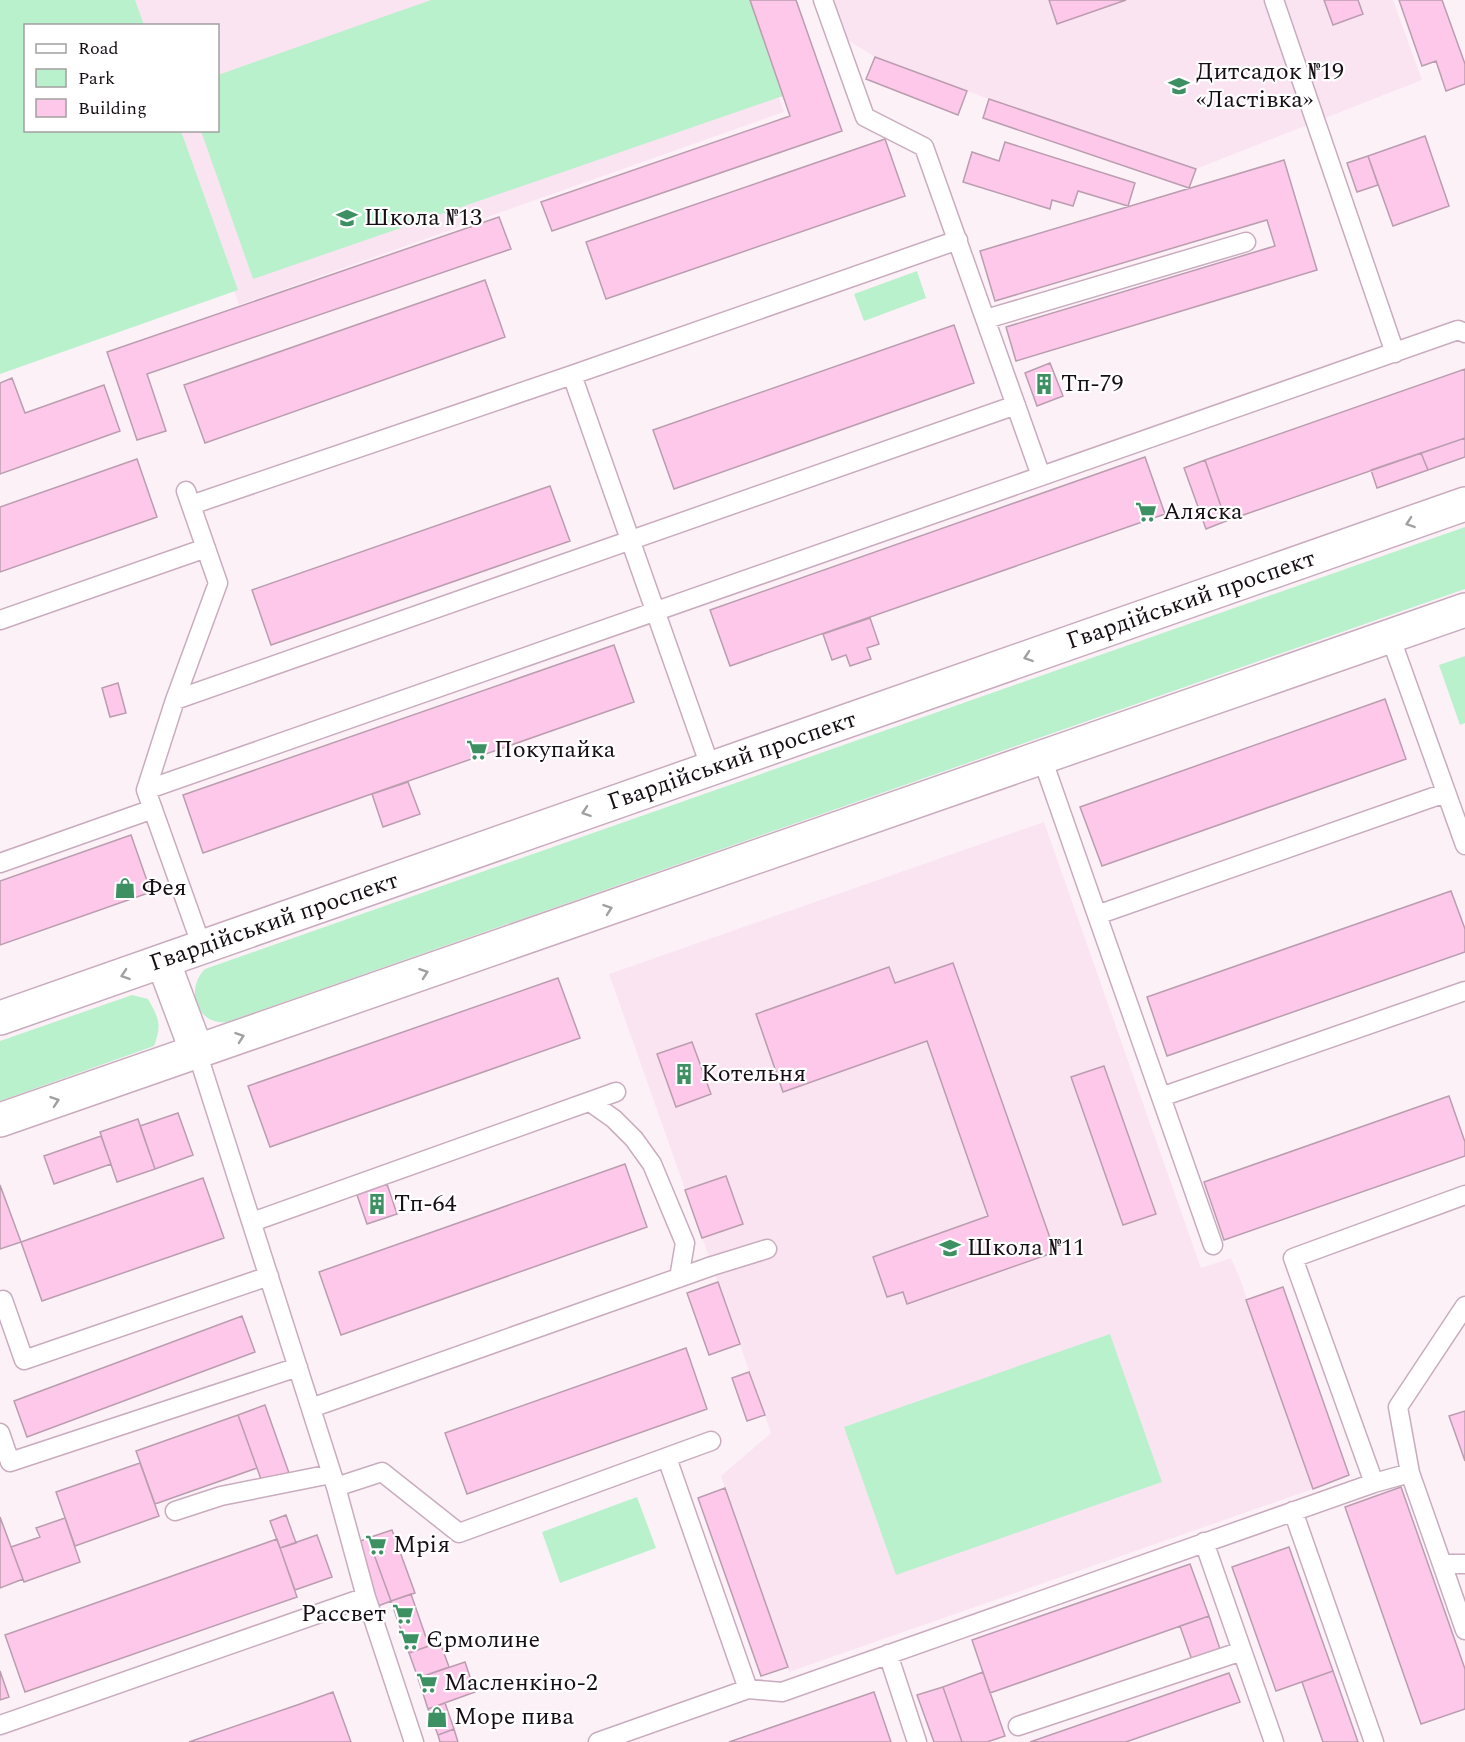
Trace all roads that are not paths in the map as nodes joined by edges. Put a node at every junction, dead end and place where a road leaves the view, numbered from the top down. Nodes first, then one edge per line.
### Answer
1 (823, 0) edge
2 (1274, 0) edge
3 (958, 240) junction
4 (1246, 242) dead end
5 (986, 319) junction
6 (1465, 333) edge
7 (1395, 352) junction
8 (572, 375) junction
9 (1016, 405) junction
10 (1041, 476) junction
11 (1465, 504) edge
12 (630, 540) junction
13 (206, 548) junction
14 (1465, 610) edge
15 (655, 611) junction
16 (0, 620) edge
17 (1390, 636) junction
18 (175, 700) junction
19 (1042, 758) junction
20 (711, 769) junction
21 (146, 790) junction
22 (1445, 793) junction
23 (153, 809) junction
24 (1463, 827) edge
25 (1465, 845) edge
26 (0, 862) edge
27 (1097, 915) junction
28 (202, 947) junction
29 (163, 961) junction
30 (1465, 991) edge
31 (0, 1018) edge
32 (197, 1052) junction
33 (616, 1092) dead end
34 (1161, 1097) junction
35 (590, 1102) junction
36 (0, 1120) edge
37 (1465, 1196) edge
38 (252, 1222) junction
39 (1213, 1245) dead end
40 (767, 1250) dead end
41 (269, 1276) junction
42 (679, 1278) junction
43 (0, 1301) edge
44 (1465, 1306) edge
45 (298, 1367) junction
46 (311, 1408) junction
47 (0, 1433) edge
48 (711, 1442) dead end
49 (667, 1458) junction
50 (1410, 1473) junction
51 (334, 1480) junction
52 (1374, 1483) junction
53 (175, 1511) dead end
54 (1293, 1511) junction
55 (1204, 1542) junction
56 (1442, 1564) junction
57 (1465, 1564) edge
58 (366, 1597) junction
59 (1465, 1630) edge
60 (1242, 1651) junction
61 (888, 1654) junction
62 (748, 1689) junction
63 (0, 1725) edge
64 (1018, 1726) dead end
65 (414, 1742) edge
66 (598, 1742) edge
67 (917, 1742) edge
68 (1274, 1742) edge
69 (1374, 1742) edge

1 - 3 lane
2 - 7 lane
3 - 5 lane
3 - 8 lane
4 - 5 lane
5 - 9 lane
6 - 7 lane
7 - 10 lane
8 - 12 lane
8 - 13 lane
9 - 10 lane
9 - 12 lane
10 - 15 lane
11 -> 20 main road, Гвардійський проспект
12 - 15 lane
12 - 18 lane
13 - 16 lane
13 - 18 lane
14 - 17 main road
15 - 20 lane
15 - 21 lane
17 - 19 main road
17 - 22 lane
18 - 21 lane
19 - 27 lane
32 -> 19 main road
20 -> 28 main road, Гвардійський проспект
21 - 23 lane
22 - 24 lane
22 - 27 lane
23 - 26 lane
23 - 28 lane
24 - 25 lane
27 - 34 lane
28 - 29 main road, Гвардійський проспект
29 -> 31 main road, Гвардійський проспект
29 - 32 main road
30 - 34 lane
36 -> 32 main road
32 - 38 lane
33 - 35 lane
34 - 39 lane
35 - 38 lane
35 - 42 lane
37 - 52 lane
38 - 41 lane
40 - 42 lane
41 - 43 lane
41 - 45 lane
42 - 46 lane
44 - 50 lane
45 - 46 lane
45 - 47 lane
46 - 51 lane
48 - 49 lane
49 - 51 lane
49 - 62 lane
50 - 52 lane
50 - 56 lane
51 - 53 lane
51 - 58 lane
52 - 54 lane
54 - 55 lane
54 - 69 lane
55 - 60 lane
55 - 61 lane
56 - 57 lane
56 - 59 lane
58 - 63 lane
58 - 65 lane
60 - 64 lane
60 - 68 lane
61 - 62 lane
61 - 67 lane
62 - 66 lane

